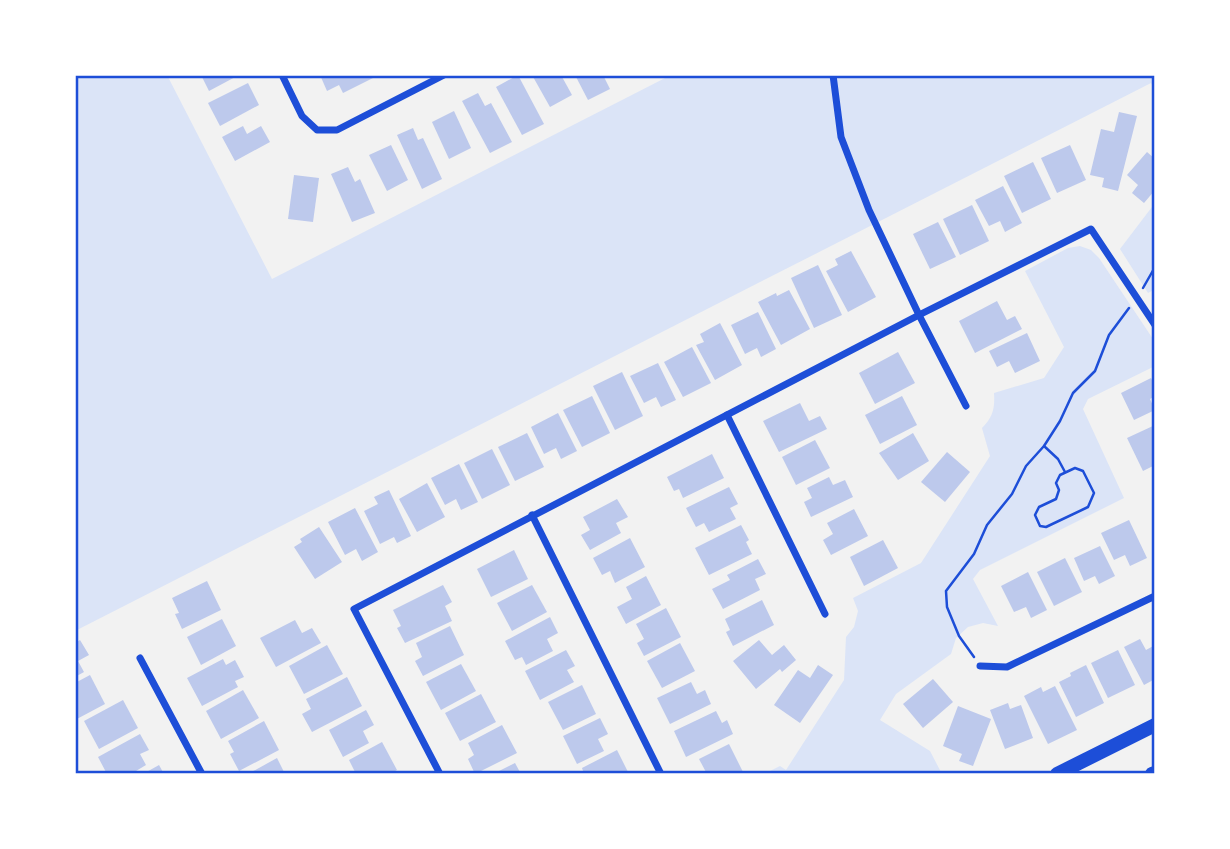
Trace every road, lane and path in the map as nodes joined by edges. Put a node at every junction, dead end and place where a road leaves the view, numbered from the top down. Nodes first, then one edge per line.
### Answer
1 (282, 75) edge
2 (443, 75) edge
3 (833, 75) edge
4 (1155, 267) edge
5 (1138, 298) junction
6 (919, 315) junction
7 (1155, 325) edge
8 (966, 406) dead end
9 (727, 415) junction
10 (1044, 446) junction
11 (1065, 472) junction
12 (532, 515) junction
13 (1155, 596) edge
14 (825, 614) dead end
15 (140, 658) dead end
16 (980, 666) joint
17 (1155, 725) edge
18 (202, 774) edge
19 (440, 774) edge
20 (661, 774) edge
21 (1057, 774) edge

1 - 2 street
3 - 6 street
4 - 5 path
5 - 6 street
5 - 7 street
5 - 10 path
6 - 8 street
6 - 9 street
9 - 12 street
9 - 14 street
10 - 11 path
10 - 16 path
11 - 11 path
12 - 19 street
12 - 20 street
13 - 16 street
15 - 18 street
17 - 21 main road

